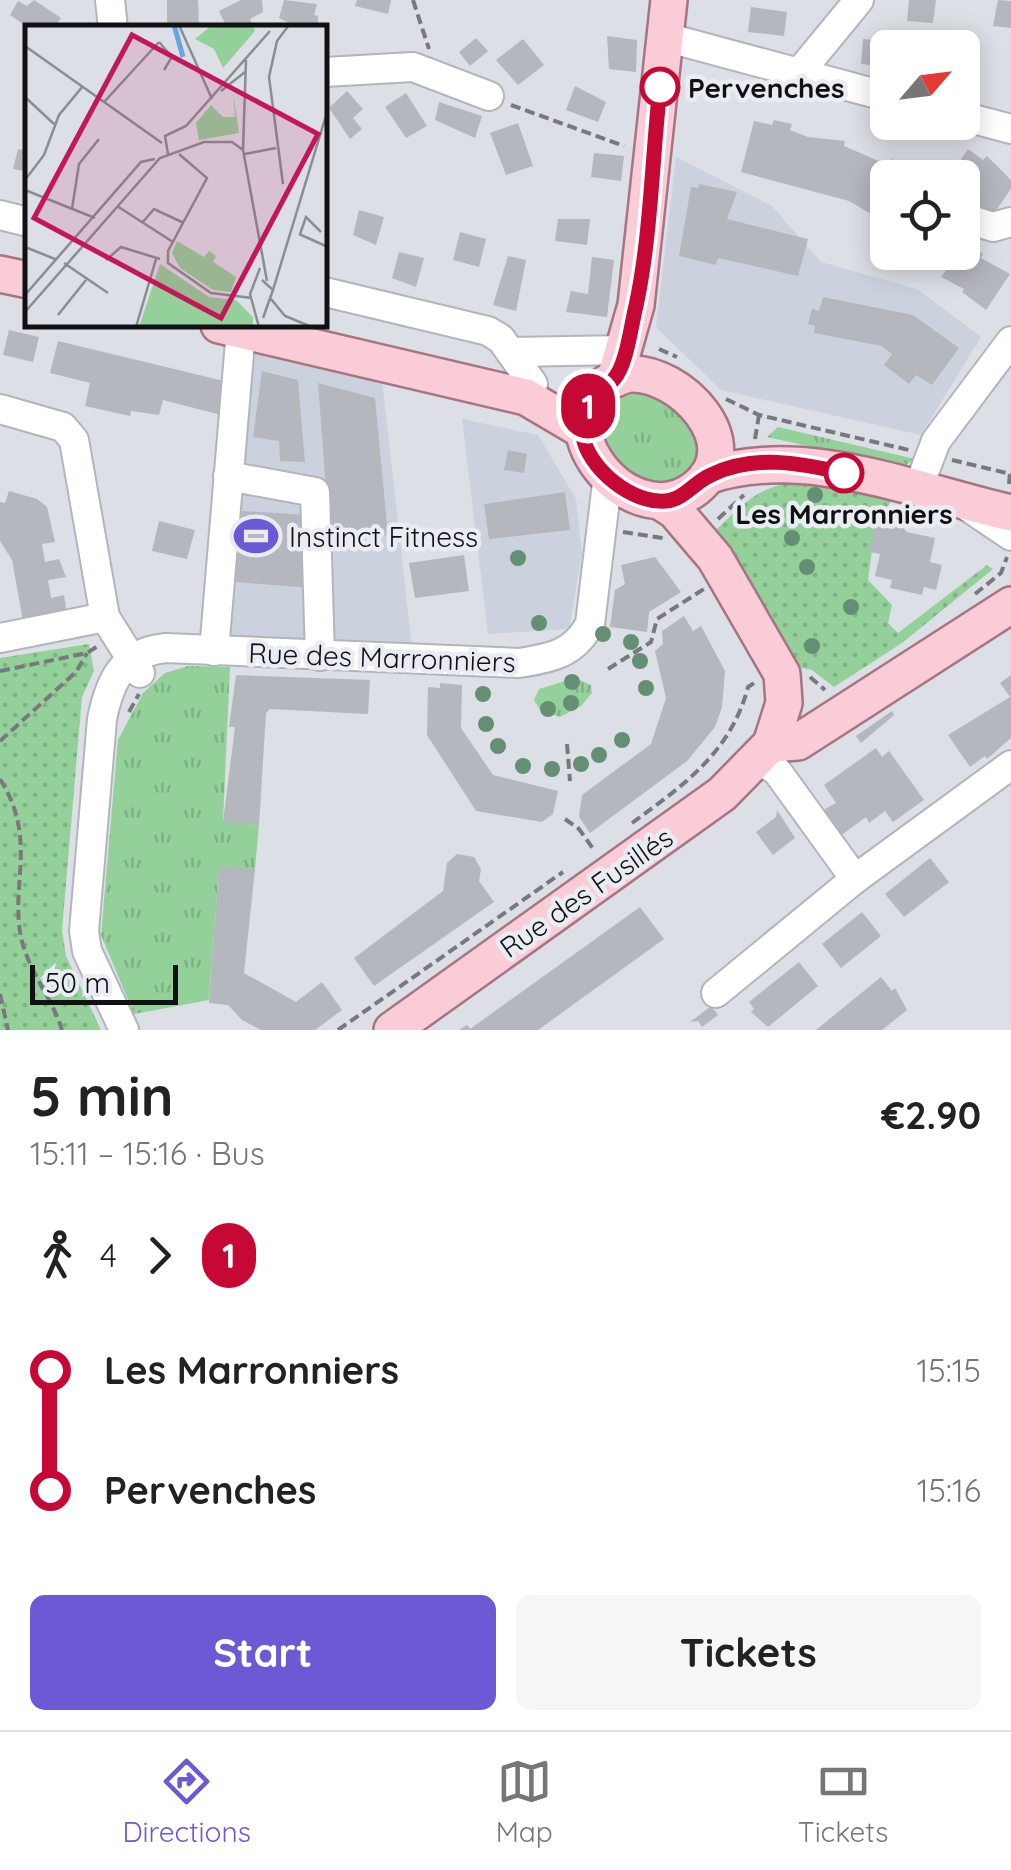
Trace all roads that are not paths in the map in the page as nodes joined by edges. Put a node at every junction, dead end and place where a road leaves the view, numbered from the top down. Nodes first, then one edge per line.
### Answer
1 (110, 0) edge
2 (669, 0) edge
3 (858, 0) edge
4 (113, 25) edge
5 (665, 37) junction
6 (328, 72) edge
7 (799, 73) junction
8 (870, 91) edge
9 (488, 96) road end
10 (980, 121) edge
11 (1011, 129) edge
12 (0, 215) edge
13 (25, 221) edge
14 (1011, 222) edge
15 (980, 223) edge
16 (0, 258) edge
17 (25, 262) edge
18 (0, 274) edge
19 (25, 279) edge
20 (328, 293) edge
21 (230, 328) edge
22 (297, 328) edge
23 (1011, 341) edge
24 (511, 352) junction
25 (639, 368) junction
26 (533, 384) junction
27 (0, 409) edge
28 (716, 411) junction
29 (582, 430) junction
30 (608, 475) junction
31 (922, 475) junction
32 (228, 476) junction
33 (704, 479) junction
34 (654, 500) junction
35 (1010, 521) edge
36 (604, 539) junction
37 (710, 573) junction
38 (1011, 605) edge
39 (106, 617) junction
40 (0, 638) edge
41 (203, 651) junction
42 (320, 656) junction
43 (137, 675) junction
44 (765, 752) junction
45 (1011, 765) edge
46 (856, 879) junction
47 (716, 992) dead end
48 (124, 1030) edge
49 (392, 1030) edge

1 - 4 street
2 - 5 main road
3 - 7 street
5 - 7 street
5 - 25 main road
6 - 9 street
7 - 8 street
10 - 11 street
12 - 13 street
14 - 15 street
16 - 17 main road
18 - 19 main road
20 - 24 street
21 - 29 main road
21 - 32 street
22 - 26 main road
23 - 31 street
24 - 25 street
24 - 26 street
25 - 26 main road
25 - 28 main road
25 - 29 main road
27 - 39 street
28 - 31 main road
28 - 33 main road
29 - 30 main road
30 - 34 main road
30 - 36 street, Rue des Marronniers
31 - 33 main road
31 - 35 main road
31 - 35 main road
32 - 41 street
32 - 42 street
33 - 34 main road
33 - 37 main road
34 - 36 street
34 - 37 main road
36 - 42 street, Rue des Marronniers
37 - 44 main road
38 - 44 main road
39 - 40 street
39 - 43 street
41 - 42 street, Rue des Marronniers
41 - 43 street, Rue des Marronniers
43 - 48 street
44 - 46 street
44 - 49 main road, Rue des Fusillés
45 - 46 street
46 - 47 street

